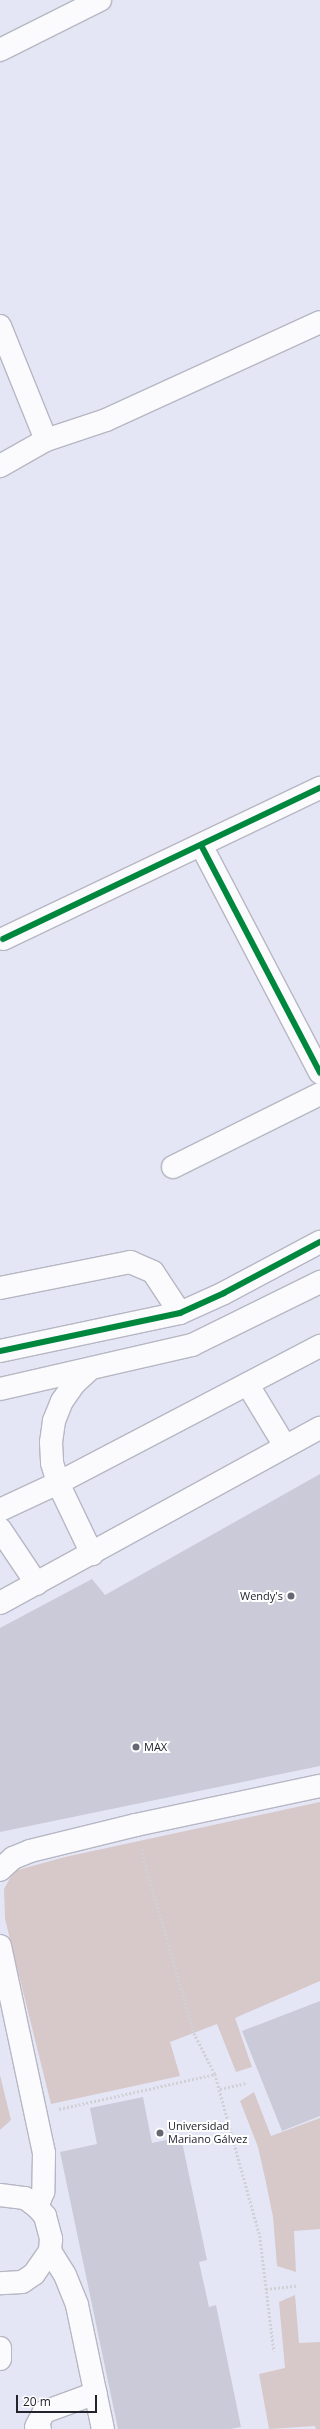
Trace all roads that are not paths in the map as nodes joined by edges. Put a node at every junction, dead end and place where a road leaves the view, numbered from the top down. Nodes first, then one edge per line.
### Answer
1 (100, 0) edge
2 (0, 50) edge
3 (320, 322) edge
4 (0, 326) edge
5 (46, 440) junction
6 (0, 466) edge
7 (320, 788) edge
8 (201, 844) junction
9 (2, 939) dead end
10 (320, 1073) edge
11 (320, 1094) edge
12 (173, 1167) dead end
13 (320, 1242) edge
14 (320, 1282) edge
15 (0, 1288) edge
16 (180, 1313) junction
17 (320, 1346) edge
18 (0, 1351) edge
19 (89, 1370) junction
20 (248, 1385) junction
21 (0, 1388) edge
22 (320, 1428) edge
23 (286, 1446) junction
24 (58, 1483) junction
25 (0, 1510) edge
26 (0, 1529) edge
27 (92, 1554) junction
28 (37, 1584) junction
29 (0, 1603) edge
30 (320, 1786) edge
31 (0, 1870) edge
32 (0, 1946) edge
33 (0, 2195) edge
34 (37, 2206) junction
35 (50, 2251) junction
36 (0, 2283) edge
37 (0, 2348) edge
38 (0, 2359) edge
39 (96, 2393) junction
40 (33, 2428) edge
41 (103, 2429) edge

1 - 2 street
3 - 5 street
4 - 5 street
5 - 6 street
7 - 8 street
8 - 9 street
8 - 10 street
11 - 12 street
13 - 16 street
14 - 19 street
15 - 16 street
16 - 18 street
17 - 20 street
19 - 21 street
19 - 24 street
20 - 23 street
20 - 24 street
22 - 23 street
23 - 27 street
24 - 25 street
24 - 27 street
26 - 28 street
27 - 28 street
28 - 29 street
30 - 31 street
32 - 34 street
33 - 34 street
34 - 35 street
35 - 36 street
35 - 39 street
37 - 38 street
39 - 40 street
39 - 41 street

